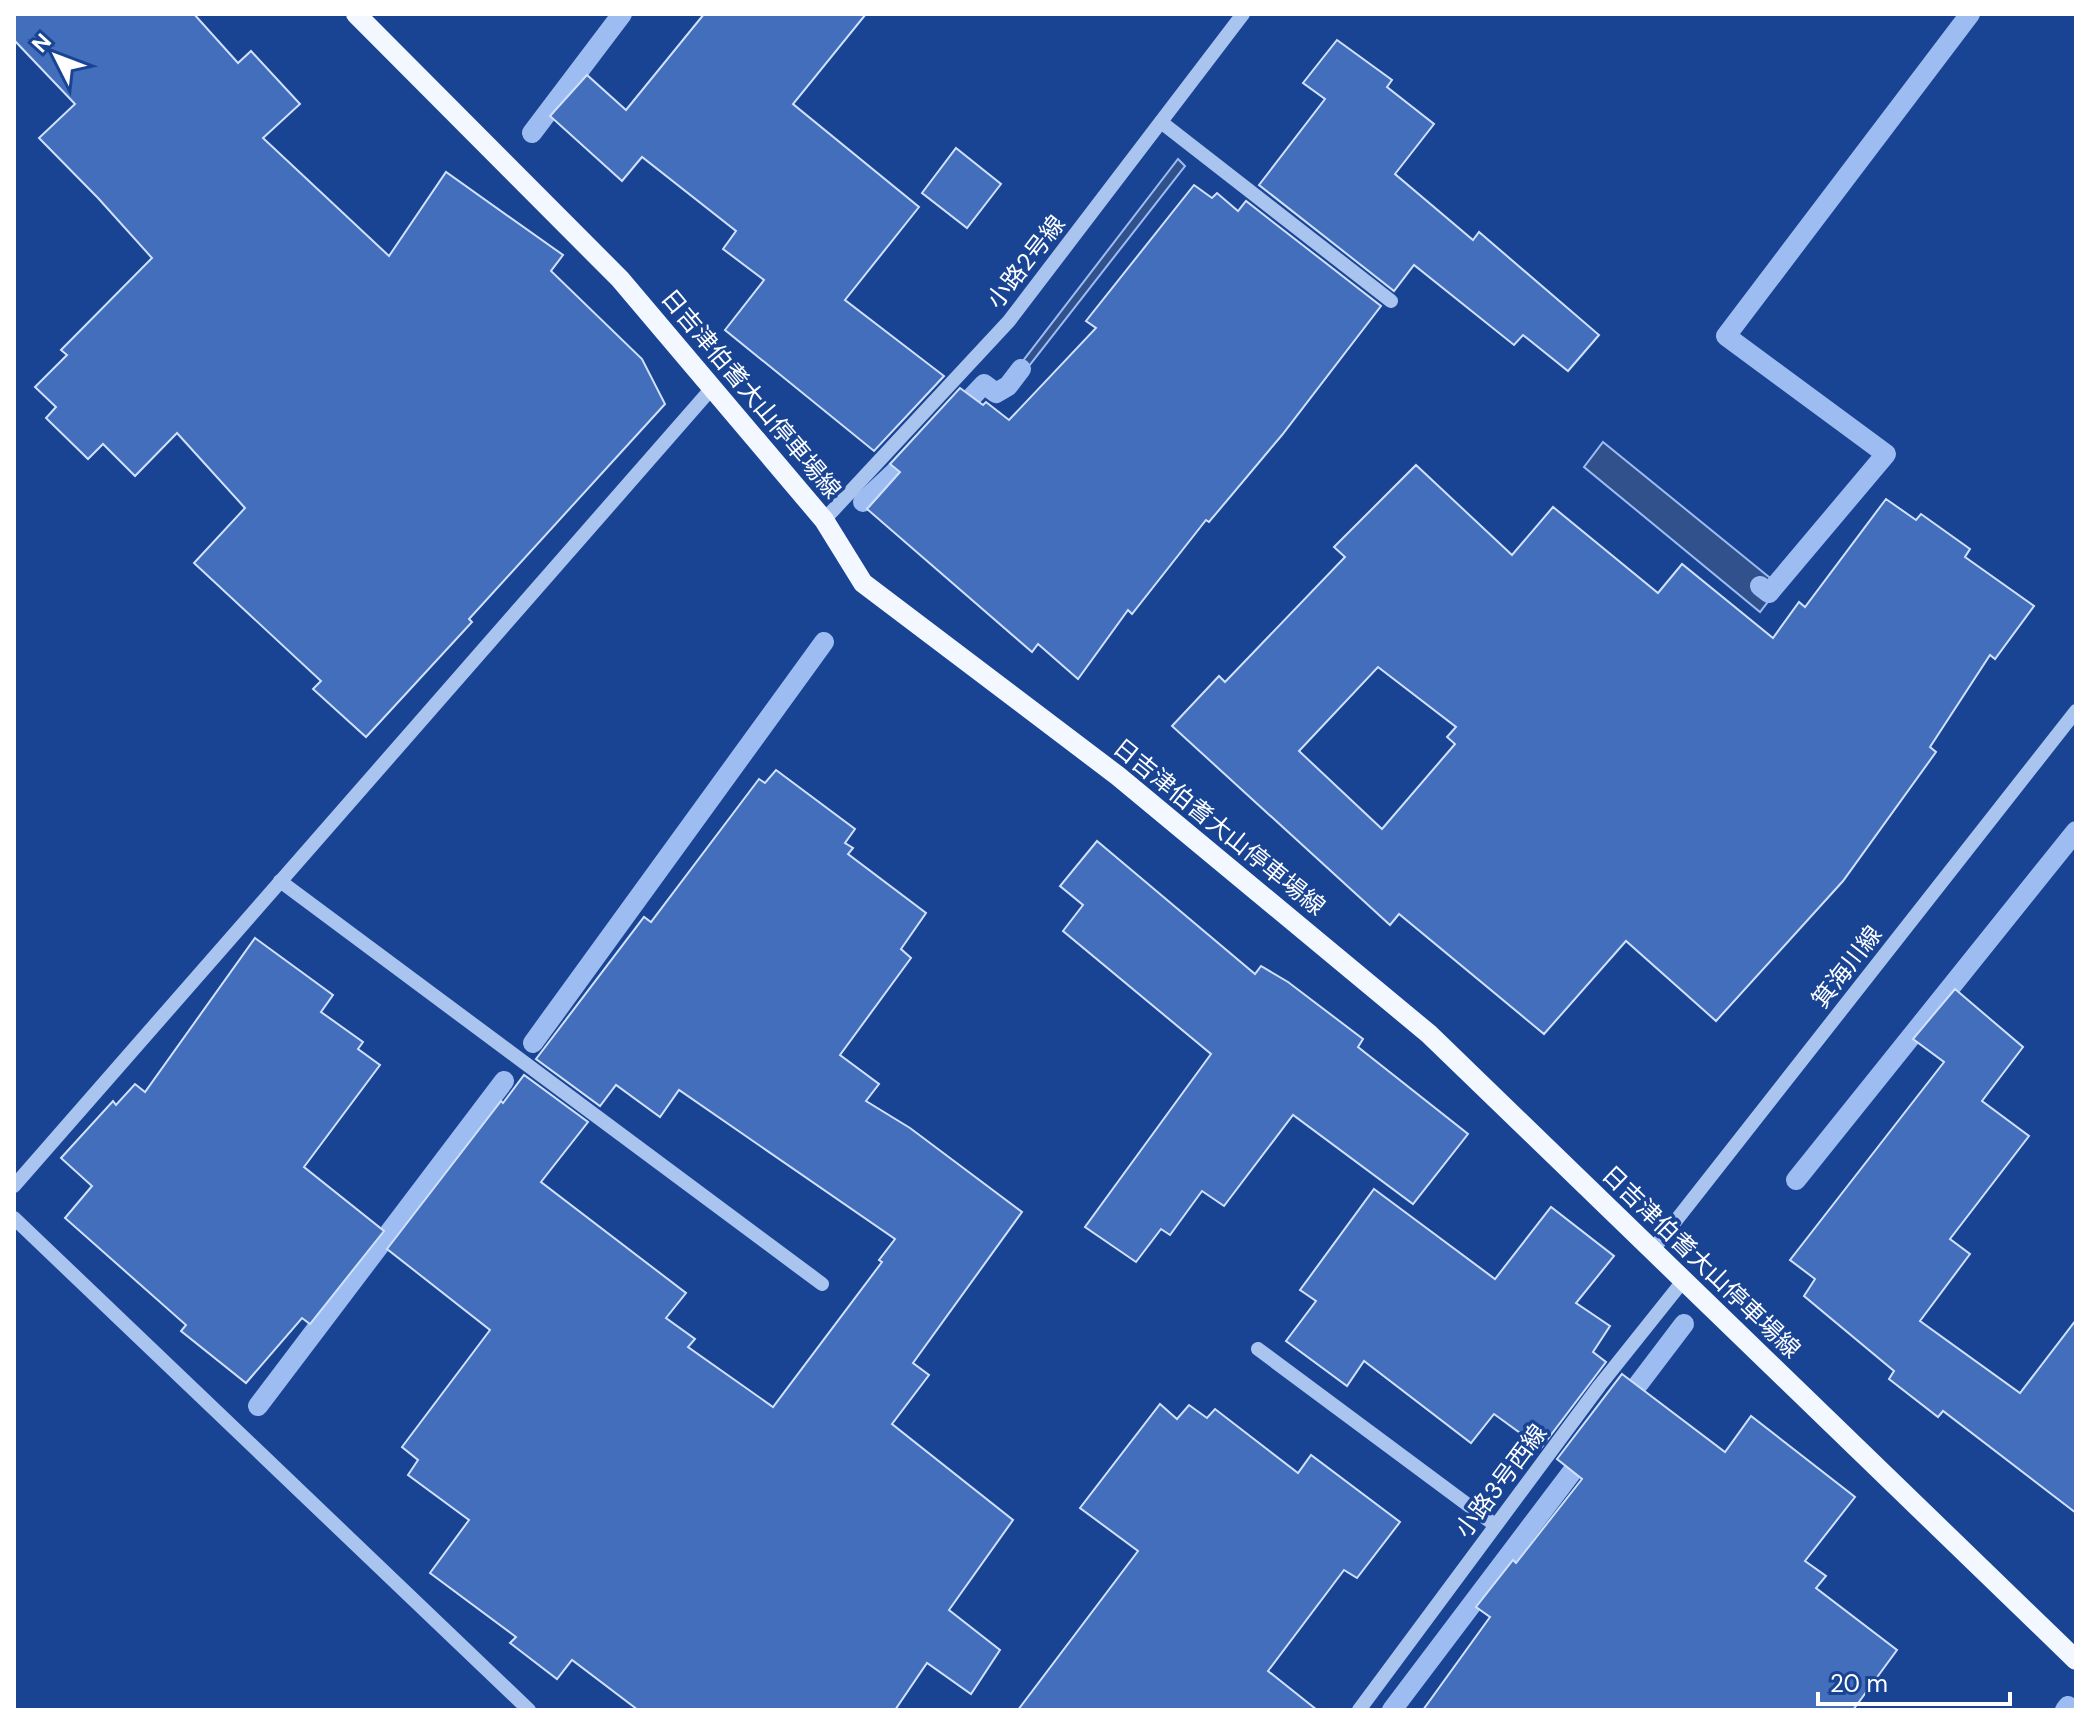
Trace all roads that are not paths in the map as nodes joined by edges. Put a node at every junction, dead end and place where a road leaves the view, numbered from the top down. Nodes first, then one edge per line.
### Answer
1 (356, 14) edge
2 (1243, 14) edge
3 (1161, 122) junction
4 (1391, 301) dead end
5 (712, 388) junction
6 (824, 520) junction
7 (2076, 711) edge
8 (280, 881) junction
9 (14, 1186) edge
10 (14, 1218) edge
11 (1652, 1251) junction
12 (1683, 1281) junction
13 (822, 1284) dead end
14 (1258, 1349) dead end
15 (1495, 1525) junction
16 (2076, 1660) edge
17 (529, 1710) edge
18 (1359, 1710) edge

1 - 5 main road, 日吉津伯耆大山停車場線
2 - 3 street, 小路2号線
3 - 4 street
3 - 6 street, 小路2号線
5 - 6 main road, 日吉津伯耆大山停車場線
5 - 8 street
6 - 11 main road, 日吉津伯耆大山停車場線
7 - 11 street, 箕海川線
8 - 9 street
8 - 13 street
10 - 17 street
11 - 12 main road, 日吉津伯耆大山停車場線
12 - 15 street, 小路3号西線
12 - 16 main road, 日吉津伯耆大山停車場線
14 - 15 street
15 - 18 street, 小路3号西線

